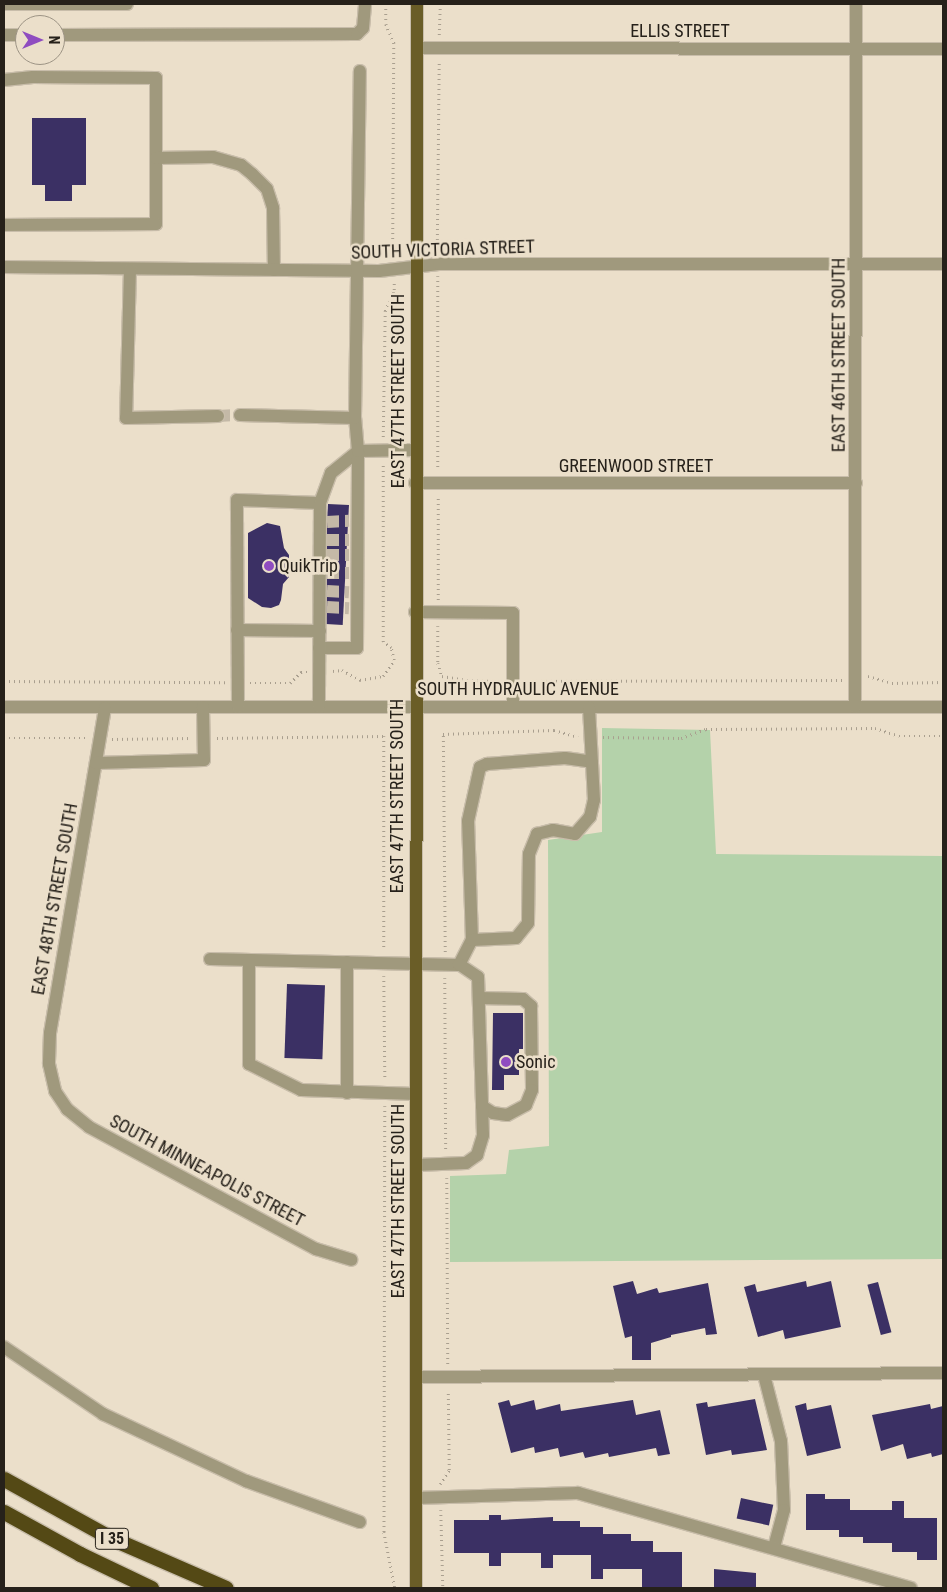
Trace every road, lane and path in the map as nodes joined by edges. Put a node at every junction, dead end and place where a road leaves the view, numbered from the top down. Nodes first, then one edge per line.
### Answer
1 (4, 4) edge
2 (127, 4) edge
3 (365, 4) edge
4 (386, 4) edge
5 (417, 4) edge
6 (856, 4) edge
7 (65, 35) edge
8 (417, 48) junction
9 (856, 48) junction
10 (943, 49) edge
11 (360, 71) dead end
12 (4, 80) edge
13 (156, 158) junction
14 (4, 225) edge
15 (856, 264) junction
16 (943, 264) edge
17 (4, 267) edge
18 (417, 267) junction
19 (130, 268) junction
20 (274, 270) junction
21 (394, 270) junction
22 (359, 271) junction
23 (240, 415) tunnel mouth
24 (218, 416) tunnel mouth
25 (355, 418) junction
26 (384, 450) junction
27 (416, 450) junction
28 (358, 451) junction
29 (415, 483) junction
30 (856, 484) junction
31 (320, 502) junction
32 (415, 612) junction
33 (237, 630) junction
34 (320, 631) junction
35 (320, 648) junction
36 (320, 671) junction
37 (4, 681) edge
38 (238, 682) junction
39 (320, 707) junction
40 (415, 707) junction
41 (513, 707) junction
42 (589, 707) junction
43 (855, 707) junction
44 (943, 707) edge
45 (4, 708) edge
46 (105, 708) junction
47 (203, 708) junction
48 (238, 708) junction
49 (4, 738) edge
50 (100, 738) junction
51 (204, 738) junction
52 (592, 762) junction
53 (96, 763) junction
54 (472, 940) junction
55 (210, 959) dead end
56 (249, 960) junction
57 (347, 962) junction
58 (384, 963) junction
59 (415, 963) junction
60 (459, 964) junction
61 (479, 998) junction
62 (347, 1093) junction
63 (385, 1093) junction
64 (415, 1094) junction
65 (58, 1096) joint
66 (482, 1106) junction
67 (416, 1165) junction
68 (351, 1260) dead end
69 (4, 1347) edge
70 (943, 1373) edge
71 (764, 1374) junction
72 (416, 1377) junction
73 (4, 1479) edge
74 (416, 1498) junction
75 (4, 1512) edge
76 (360, 1522) dead end
77 (774, 1548) junction
78 (151, 1588) edge
79 (226, 1588) edge
80 (396, 1588) edge
81 (416, 1588) edge
82 (911, 1588) edge

1 - 2 street
3 - 7 street
4 - 21 path
5 - 8 main road, EAST 47TH STREET SOUTH
6 - 9 street, EAST 46TH STREET SOUTH
8 - 9 street, ELLIS STREET
8 - 18 main road, EAST 47TH STREET SOUTH
9 - 10 street, ELLIS STREET
9 - 15 street, EAST 46TH STREET SOUTH
11 - 22 street
12 - 13 street
13 - 14 street
13 - 20 street
15 - 16 street, SOUTH VICTORIA STREET
15 - 18 street, SOUTH VICTORIA STREET
15 - 30 street, EAST 46TH STREET SOUTH
17 - 19 street, SOUTH VICTORIA STREET
18 - 21 street, SOUTH VICTORIA STREET
18 - 27 main road, EAST 47TH STREET SOUTH
19 - 20 street, SOUTH VICTORIA STREET
19 - 24 street
20 - 22 street, SOUTH VICTORIA STREET
21 - 22 street, SOUTH VICTORIA STREET
21 - 26 path
22 - 25 street
23 - 25 street
25 - 28 street
26 - 27 street
26 - 28 street
26 - 36 path
27 - 29 main road, EAST 47TH STREET SOUTH
28 - 31 street
28 - 35 street
29 - 30 street, GREENWOOD STREET
29 - 32 main road, EAST 47TH STREET SOUTH
30 - 43 street, EAST 46TH STREET SOUTH
31 - 33 street
31 - 34 street
32 - 40 main road, EAST 47TH STREET SOUTH
32 - 41 street
33 - 34 street
33 - 38 street
34 - 35 street
35 - 36 street
36 - 38 path
36 - 39 street
37 - 38 path
38 - 48 street
39 - 40 street, SOUTH HYDRAULIC AVENUE
39 - 48 street, SOUTH HYDRAULIC AVENUE
40 - 41 street, SOUTH HYDRAULIC AVENUE
40 - 59 main road, EAST 47TH STREET SOUTH
41 - 42 street, SOUTH HYDRAULIC AVENUE
42 - 43 street, SOUTH HYDRAULIC AVENUE
42 - 52 street
43 - 44 street, SOUTH HYDRAULIC AVENUE
45 - 46 street, SOUTH HYDRAULIC AVENUE
46 - 47 street, SOUTH HYDRAULIC AVENUE
46 - 50 street, EAST 48TH STREET SOUTH
47 - 48 street, SOUTH HYDRAULIC AVENUE
47 - 51 street
49 - 50 path
50 - 51 path
50 - 53 street, EAST 48TH STREET SOUTH
51 - 53 street
51 - 58 path
52 - 54 street
52 - 54 street
53 - 65 street, EAST 48TH STREET SOUTH
54 - 60 street
55 - 56 street
56 - 57 street
56 - 62 street
57 - 58 street
57 - 62 street
58 - 59 street
58 - 63 path
59 - 60 street
59 - 64 main road, EAST 47TH STREET SOUTH
60 - 61 street
61 - 66 street
61 - 66 street
62 - 63 street
63 - 64 street
63 - 80 path
64 - 67 main road, EAST 47TH STREET SOUTH
65 - 68 street, SOUTH MINNEAPOLIS STREET
66 - 67 street
67 - 72 main road, EAST 47TH STREET SOUTH
69 - 76 street
70 - 71 street
71 - 72 street
71 - 77 street
72 - 74 main road, EAST 47TH STREET SOUTH
73 - 79 highway, I 35
74 - 77 street
74 - 81 main road, EAST 47TH STREET SOUTH
75 - 78 highway, I 35
77 - 82 street

